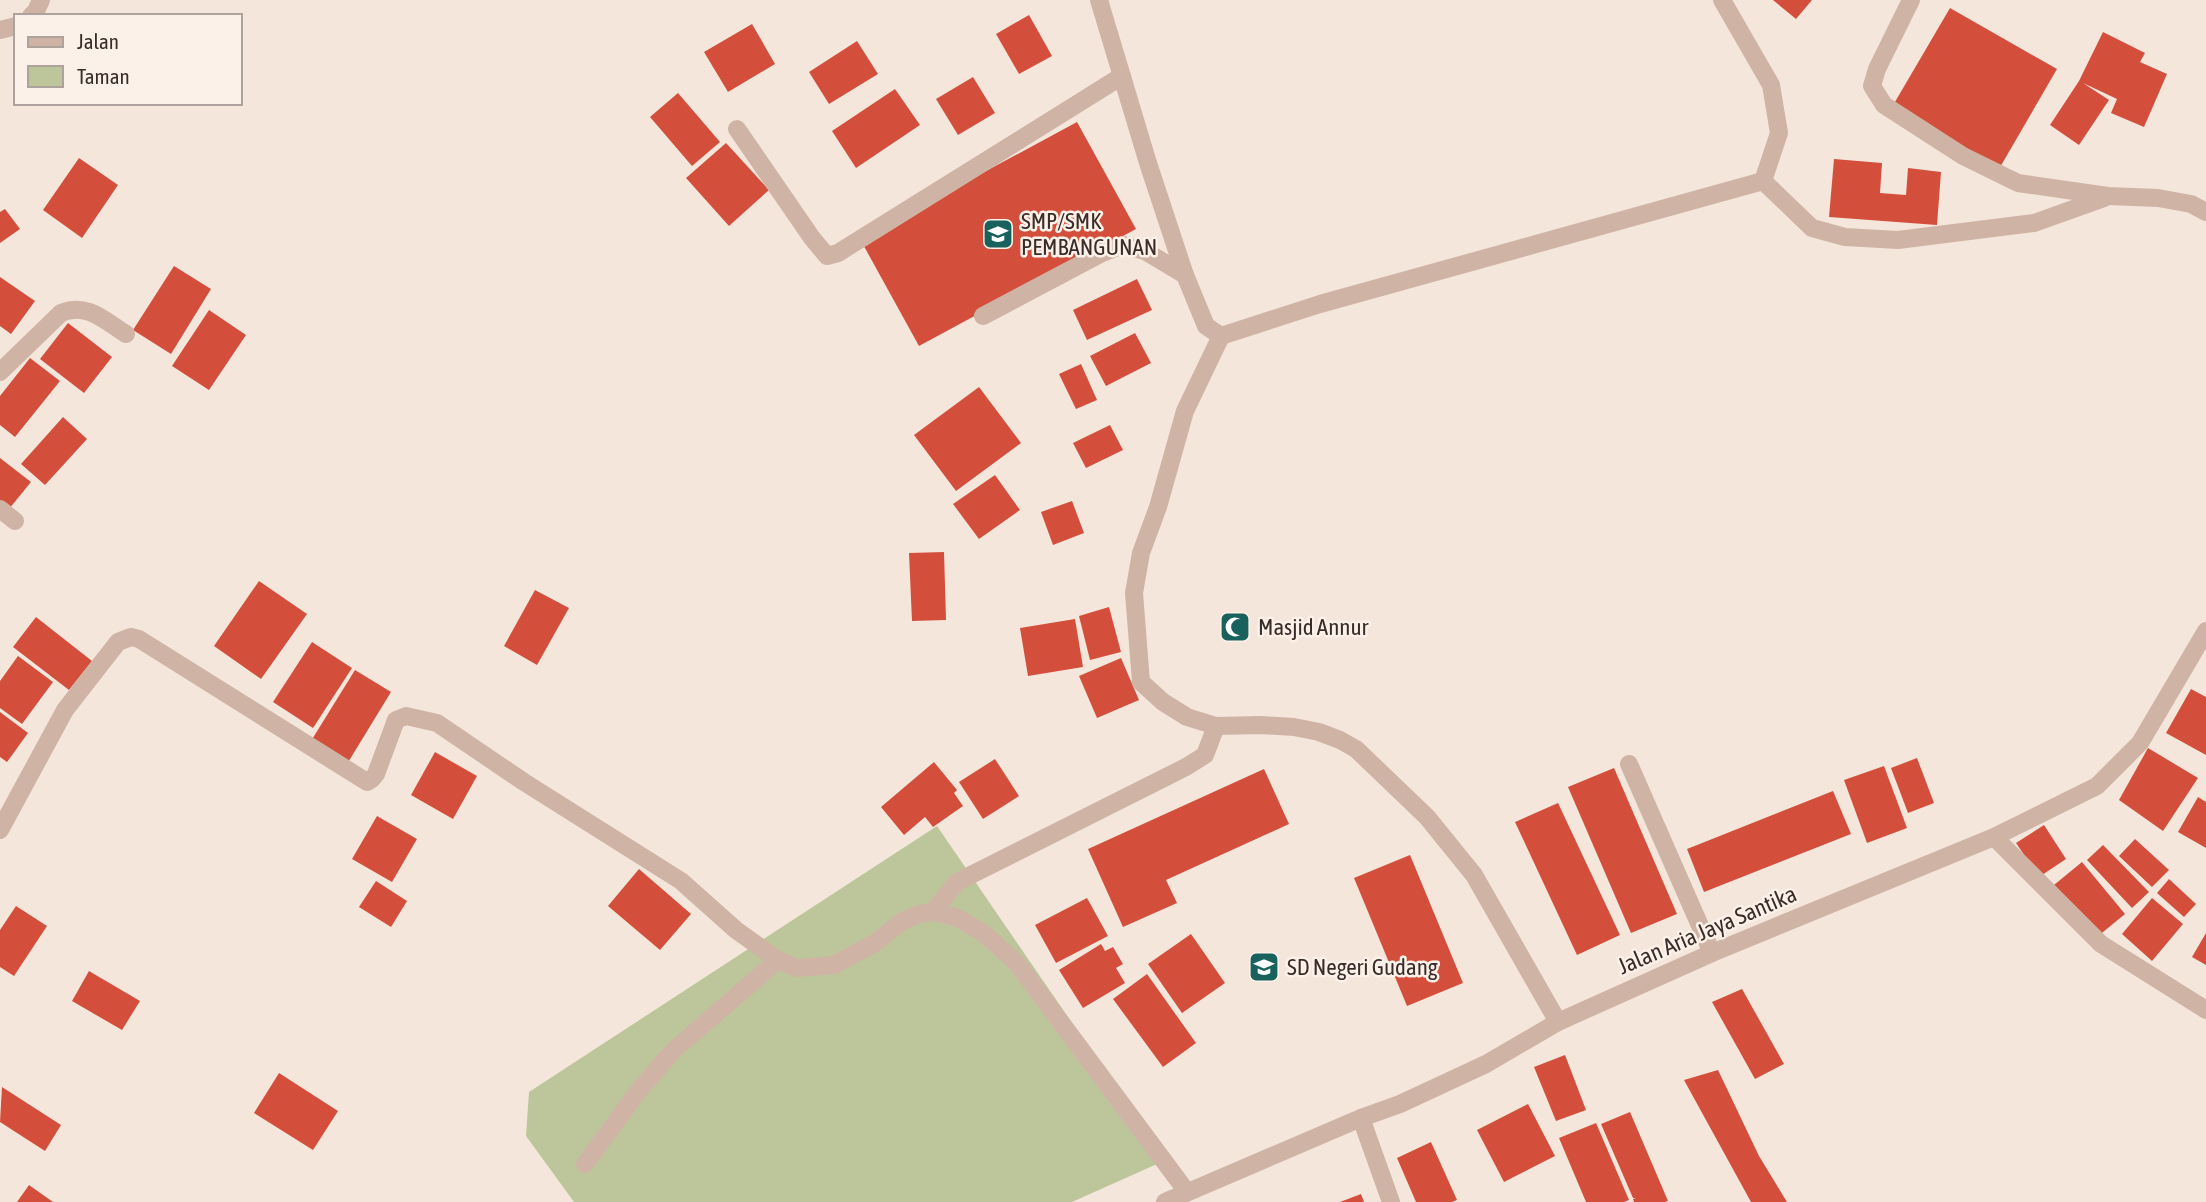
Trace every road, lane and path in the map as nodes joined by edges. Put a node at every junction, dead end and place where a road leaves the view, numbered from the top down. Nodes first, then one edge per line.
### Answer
1 (1099, 0) edge
2 (1722, 0) edge
3 (1912, 0) edge
4 (1122, 76) junction
5 (737, 129) dead end
6 (1763, 181) junction
7 (2108, 196) junction
8 (2206, 212) edge
9 (1185, 275) junction
10 (983, 316) dead end
11 (126, 334) dead end
12 (1220, 336) junction
13 (0, 372) edge
14 (0, 509) edge
15 (15, 521) dead end
16 (2206, 631) edge
17 (1216, 726) junction
18 (1629, 764) dead end
19 (0, 830) edge
20 (1994, 837) junction
21 (933, 912) junction
22 (1712, 953) junction
23 (778, 960) junction
24 (2206, 1010) edge
25 (1559, 1022) junction
26 (1361, 1118) junction
27 (584, 1164) dead end
28 (1187, 1192) junction
29 (1165, 1202) edge
30 (1391, 1202) edge

1 - 4 street
2 - 6 street
3 - 7 street
4 - 5 street
4 - 9 street
6 - 7 street
6 - 12 street
7 - 8 street
9 - 10 street
9 - 12 street
11 - 13 street
12 - 17 street
14 - 15 street
16 - 20 street, Jalan Aria Jaya Santika
17 - 21 street
17 - 25 street
18 - 22 street
19 - 23 street
20 - 22 street, Jalan Aria Jaya Santika
20 - 24 street
21 - 23 street
21 - 28 street
22 - 25 street, Jalan Aria Jaya Santika
23 - 27 street
25 - 26 street, Jalan Aria Jaya Santika
26 - 28 street, Jalan Aria Jaya Santika
26 - 30 street
28 - 29 street, Jalan Aria Jaya Santika

